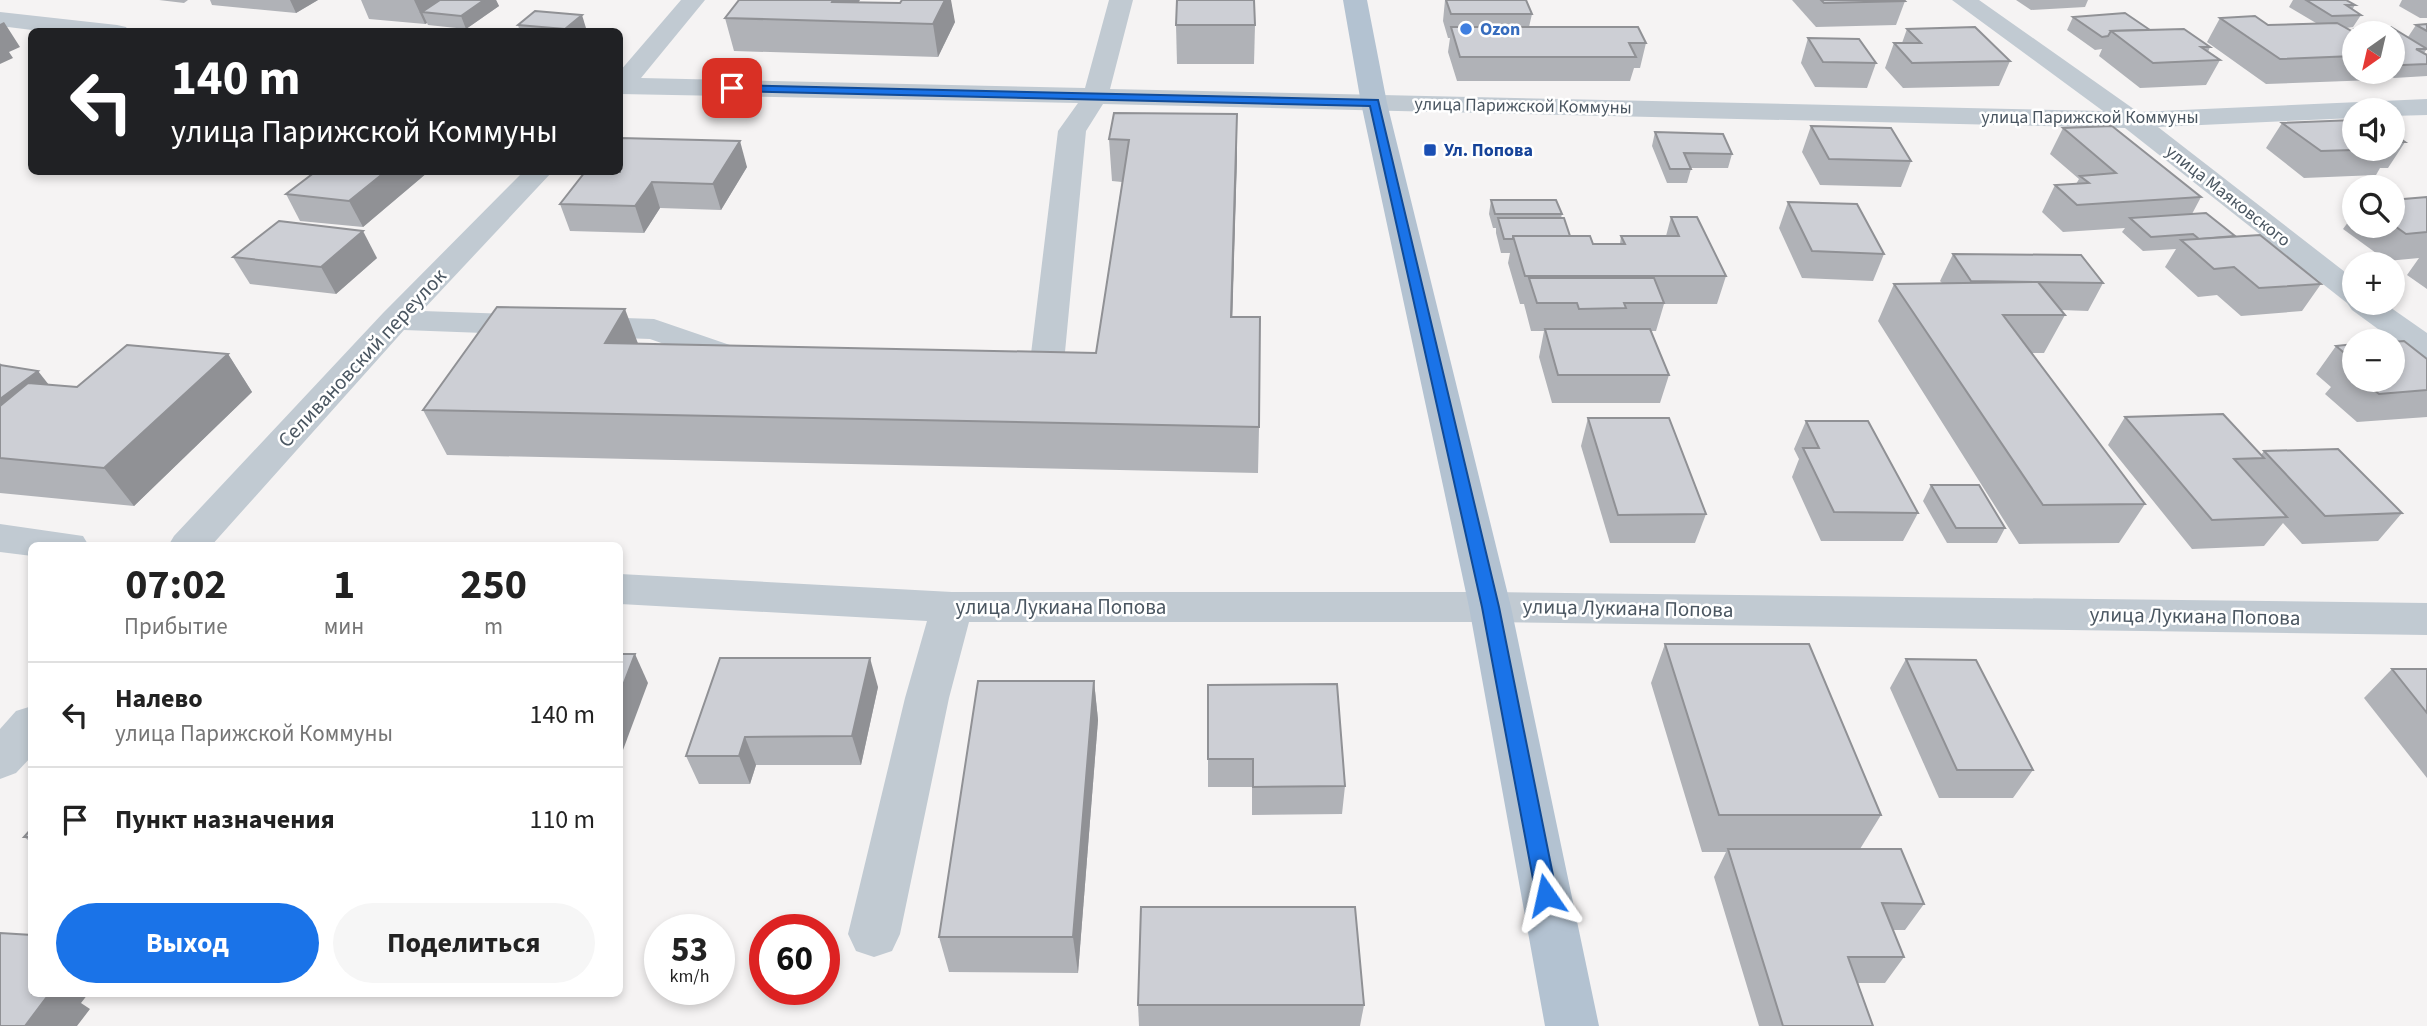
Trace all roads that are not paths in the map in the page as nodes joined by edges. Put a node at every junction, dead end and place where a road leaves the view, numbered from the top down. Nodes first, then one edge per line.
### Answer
1 (693, 0) edge
2 (1121, 0) edge
3 (1355, 0) edge
4 (1965, 0) edge
5 (0, 19) edge
6 (81, 28) edge
7 (623, 82) edge
8 (623, 85) edge
9 (1095, 97) junction
10 (1374, 103) junction
11 (2427, 107) edge
12 (2133, 120) junction
13 (535, 175) edge
14 (2342, 285) edge
15 (2380, 315) edge
16 (395, 320) junction
17 (2427, 349) edge
18 (781, 365) edge
19 (990, 371) edge
20 (0, 538) edge
21 (34, 542) edge
22 (192, 542) edge
23 (623, 589) edge
24 (952, 607) junction
25 (1490, 607) junction
26 (2427, 620) edge
27 (28, 728) edge
28 (0, 760) edge
29 (874, 934) dead end
30 (1572, 1026) edge

1 - 7 street
2 - 9 street
3 - 10 main road
4 - 12 street, улица Маяковского
5 - 6 street
8 - 9 street, улица Парижской Коммуны
9 - 10 street, улица Парижской Коммуны
9 - 19 street
10 - 12 street, улица Парижской Коммуны
10 - 25 main road
11 - 12 street, улица Парижской Коммуны
12 - 14 street, улица Маяковского
13 - 16 street, Селивановский переулок
15 - 17 street
16 - 18 street
16 - 22 street, Селивановский переулок
20 - 21 street
23 - 24 street, улица Лукиана Попова
24 - 25 street, улица Лукиана Попова
24 - 29 street
25 - 26 street, улица Лукиана Попова
25 - 30 main road
27 - 28 street

